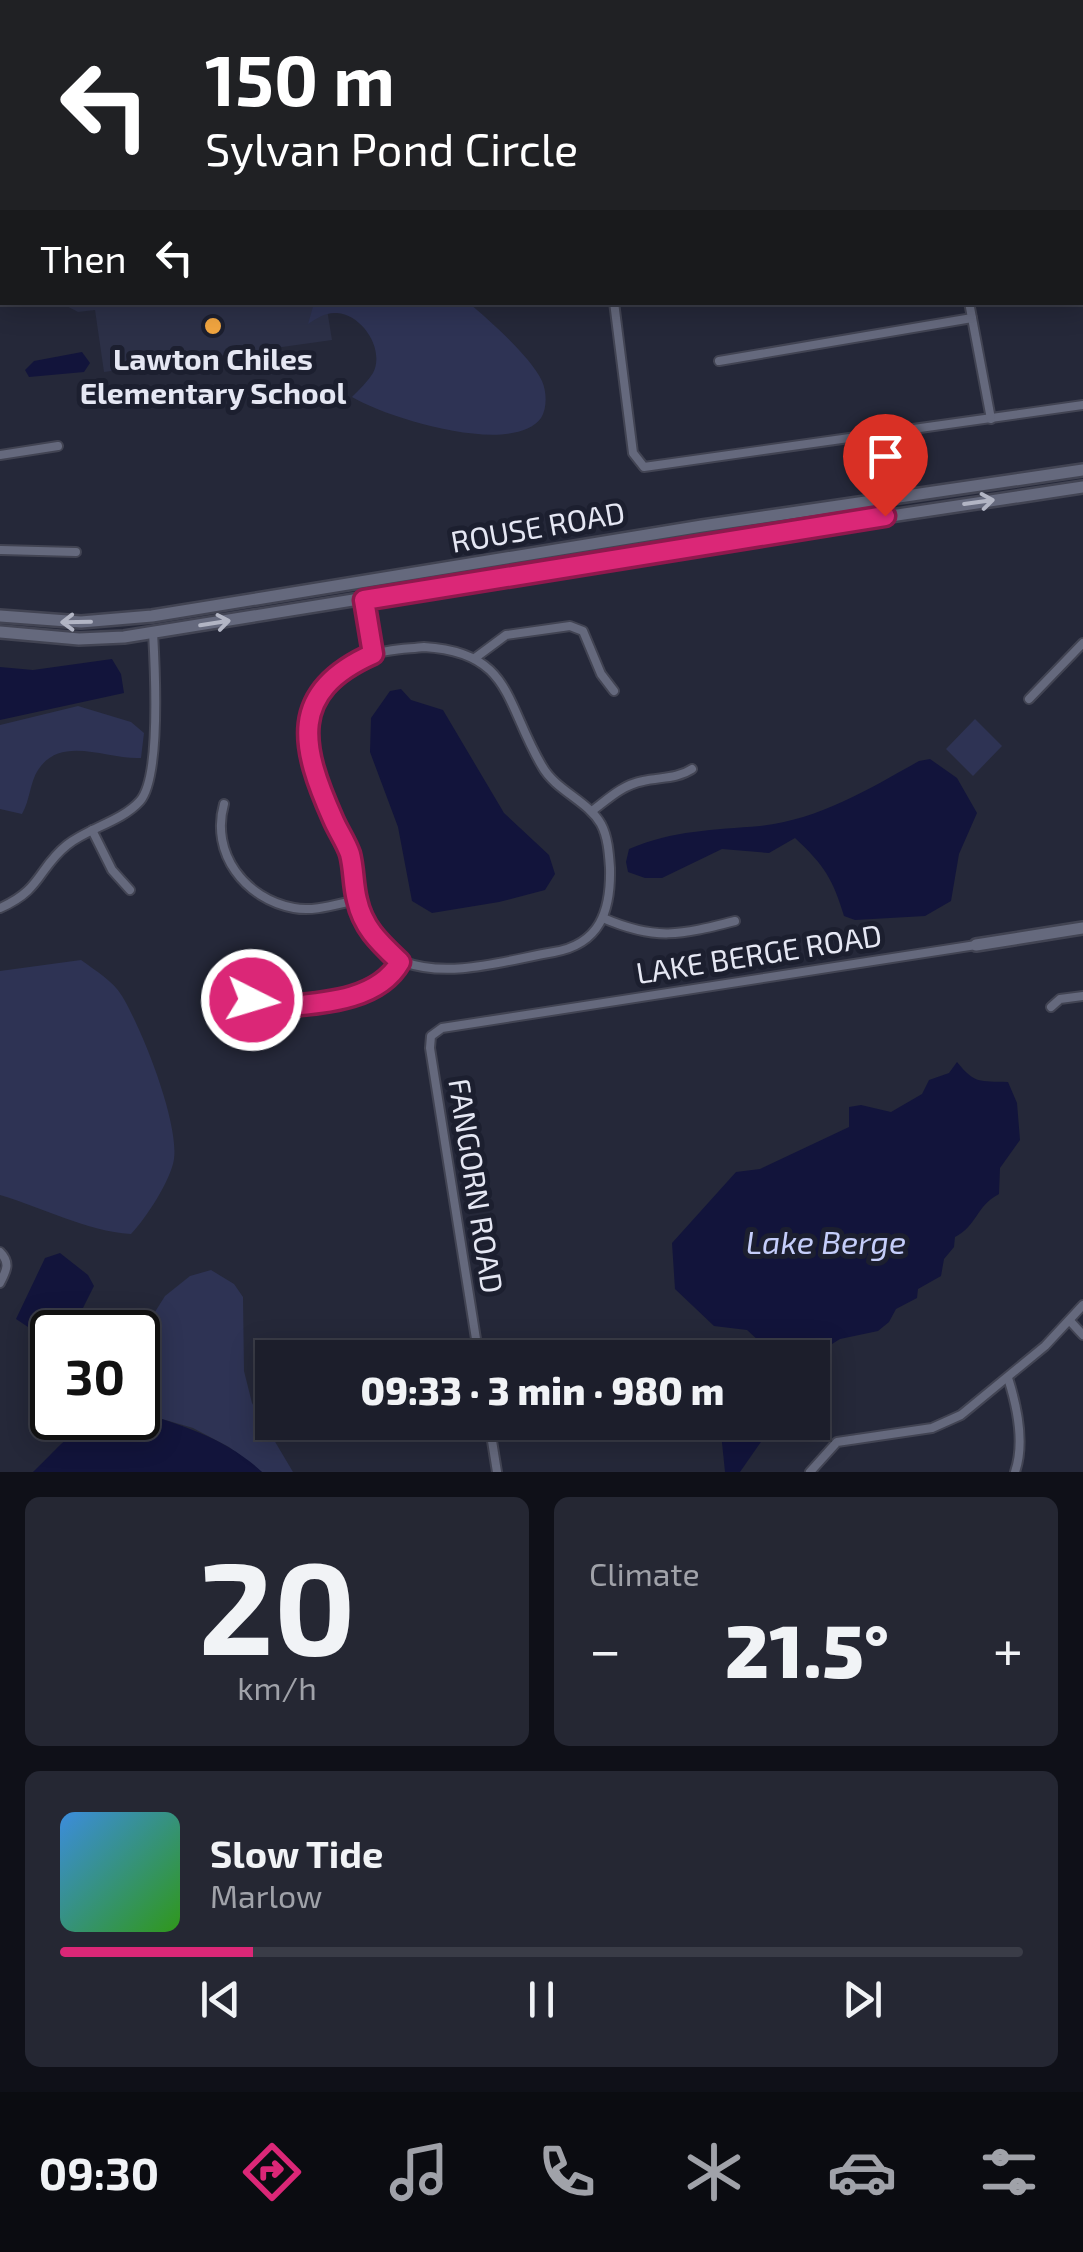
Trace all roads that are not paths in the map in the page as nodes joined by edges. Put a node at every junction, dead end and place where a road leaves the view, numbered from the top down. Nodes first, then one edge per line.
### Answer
1 (614, 305) edge
2 (970, 305) edge
3 (972, 318) junction
4 (719, 360) dead end
5 (1083, 405) edge
6 (991, 419) junction
7 (58, 446) dead end
8 (0, 455) edge
9 (1083, 470) edge
10 (1083, 487) edge
11 (0, 550) edge
12 (76, 552) dead end
13 (364, 600) junction
14 (0, 616) edge
15 (0, 632) edge
16 (153, 632) junction
17 (1083, 643) edge
18 (373, 654) junction
19 (475, 658) junction
20 (614, 690) dead end
21 (1029, 699) dead end
22 (692, 769) dead end
23 (224, 804) dead end
24 (592, 812) junction
25 (92, 830) junction
26 (130, 890) dead end
27 (357, 900) junction
28 (0, 908) edge
29 (603, 918) junction
30 (735, 921) dead end
31 (1083, 928) edge
32 (976, 945) joint
33 (400, 962) junction
34 (1083, 996) edge
35 (252, 1000) dead end
36 (1050, 1007) dead end
37 (442, 1028) joint
38 (0, 1252) edge
39 (0, 1284) edge
40 (1083, 1305) edge
41 (1070, 1320) junction
42 (1083, 1335) edge
43 (476, 1340) edge
44 (1008, 1378) junction
45 (492, 1440) edge
46 (497, 1472) edge
47 (810, 1472) edge
48 (1015, 1472) edge

1 - 6 street
2 - 3 street
3 - 4 street
3 - 6 street
5 - 6 street
7 - 8 street
9 -> 14 street, ROUSE ROAD
13 -> 10 street, ROUSE ROAD
11 - 12 street
16 -> 13 street, ROUSE ROAD
13 - 18 street
15 - 16 street, ROUSE ROAD
16 - 25 street
17 - 21 street
18 - 19 street
18 - 27 street
19 - 20 street
19 - 24 street
22 - 24 street
23 - 27 street
24 - 29 street
25 - 26 street
25 - 28 street
27 - 33 street
29 - 30 street
29 - 33 street
31 - 32 street, LAKE BERGE ROAD
32 - 37 street, LAKE BERGE ROAD
33 - 35 street
34 - 36 street
37 - 43 street, FANGORN ROAD
38 - 39 street
40 - 41 street
41 - 42 street
41 - 44 street
44 - 47 street
44 - 48 street
45 - 46 street

